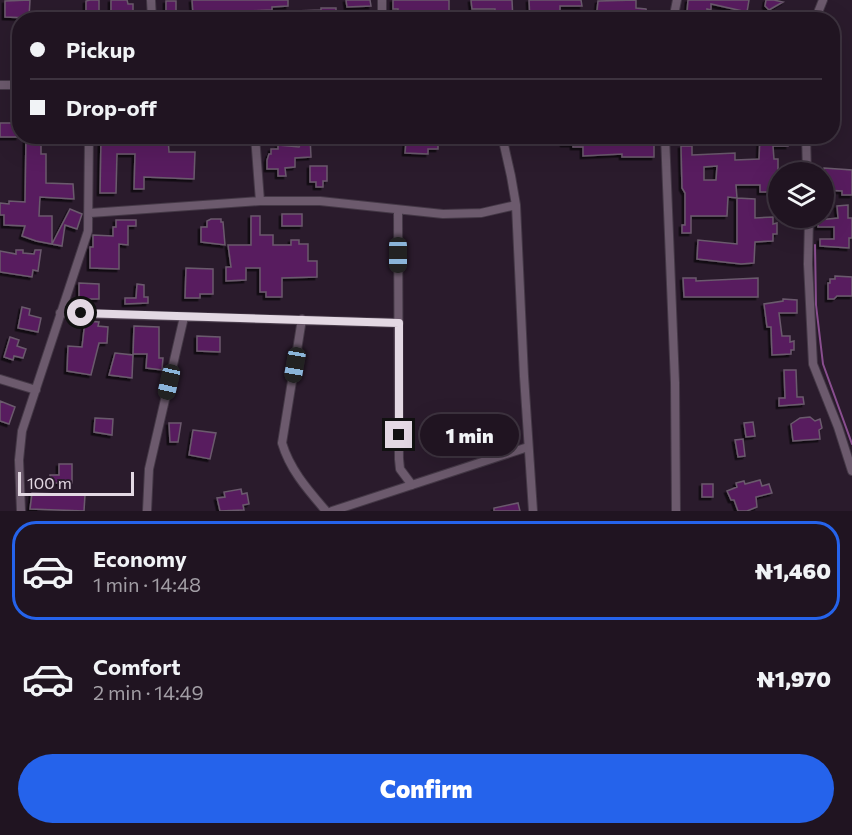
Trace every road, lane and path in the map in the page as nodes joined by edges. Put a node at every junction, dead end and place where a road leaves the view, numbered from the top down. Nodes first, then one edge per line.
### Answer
1 (89, 144) edge
2 (256, 144) edge
3 (504, 144) edge
4 (665, 144) edge
5 (806, 144) edge
6 (807, 162) edge
7 (260, 201) junction
8 (516, 205) junction
9 (398, 210) junction
10 (90, 213) junction
11 (809, 228) edge
12 (60, 313) junction
13 (184, 317) junction
14 (302, 319) junction
15 (399, 323) junction
16 (0, 380) edge
17 (36, 390) junction
18 (528, 447) junction
19 (852, 471) edge
20 (412, 485) junction
21 (21, 511) edge
22 (147, 511) edge
23 (326, 511) edge
24 (332, 511) edge
25 (532, 511) edge
26 (676, 511) edge

1 - 10 street
2 - 7 street
3 - 8 street
4 - 26 street
5 - 6 street
7 - 9 street
7 - 10 street
8 - 9 street
8 - 18 street
9 - 15 street
10 - 12 street
11 - 19 street
12 - 13 street
12 - 17 street
13 - 14 street
13 - 22 street
14 - 15 street
14 - 23 street
15 - 20 street
16 - 17 street
17 - 21 street
18 - 20 street
18 - 25 street
20 - 24 street

